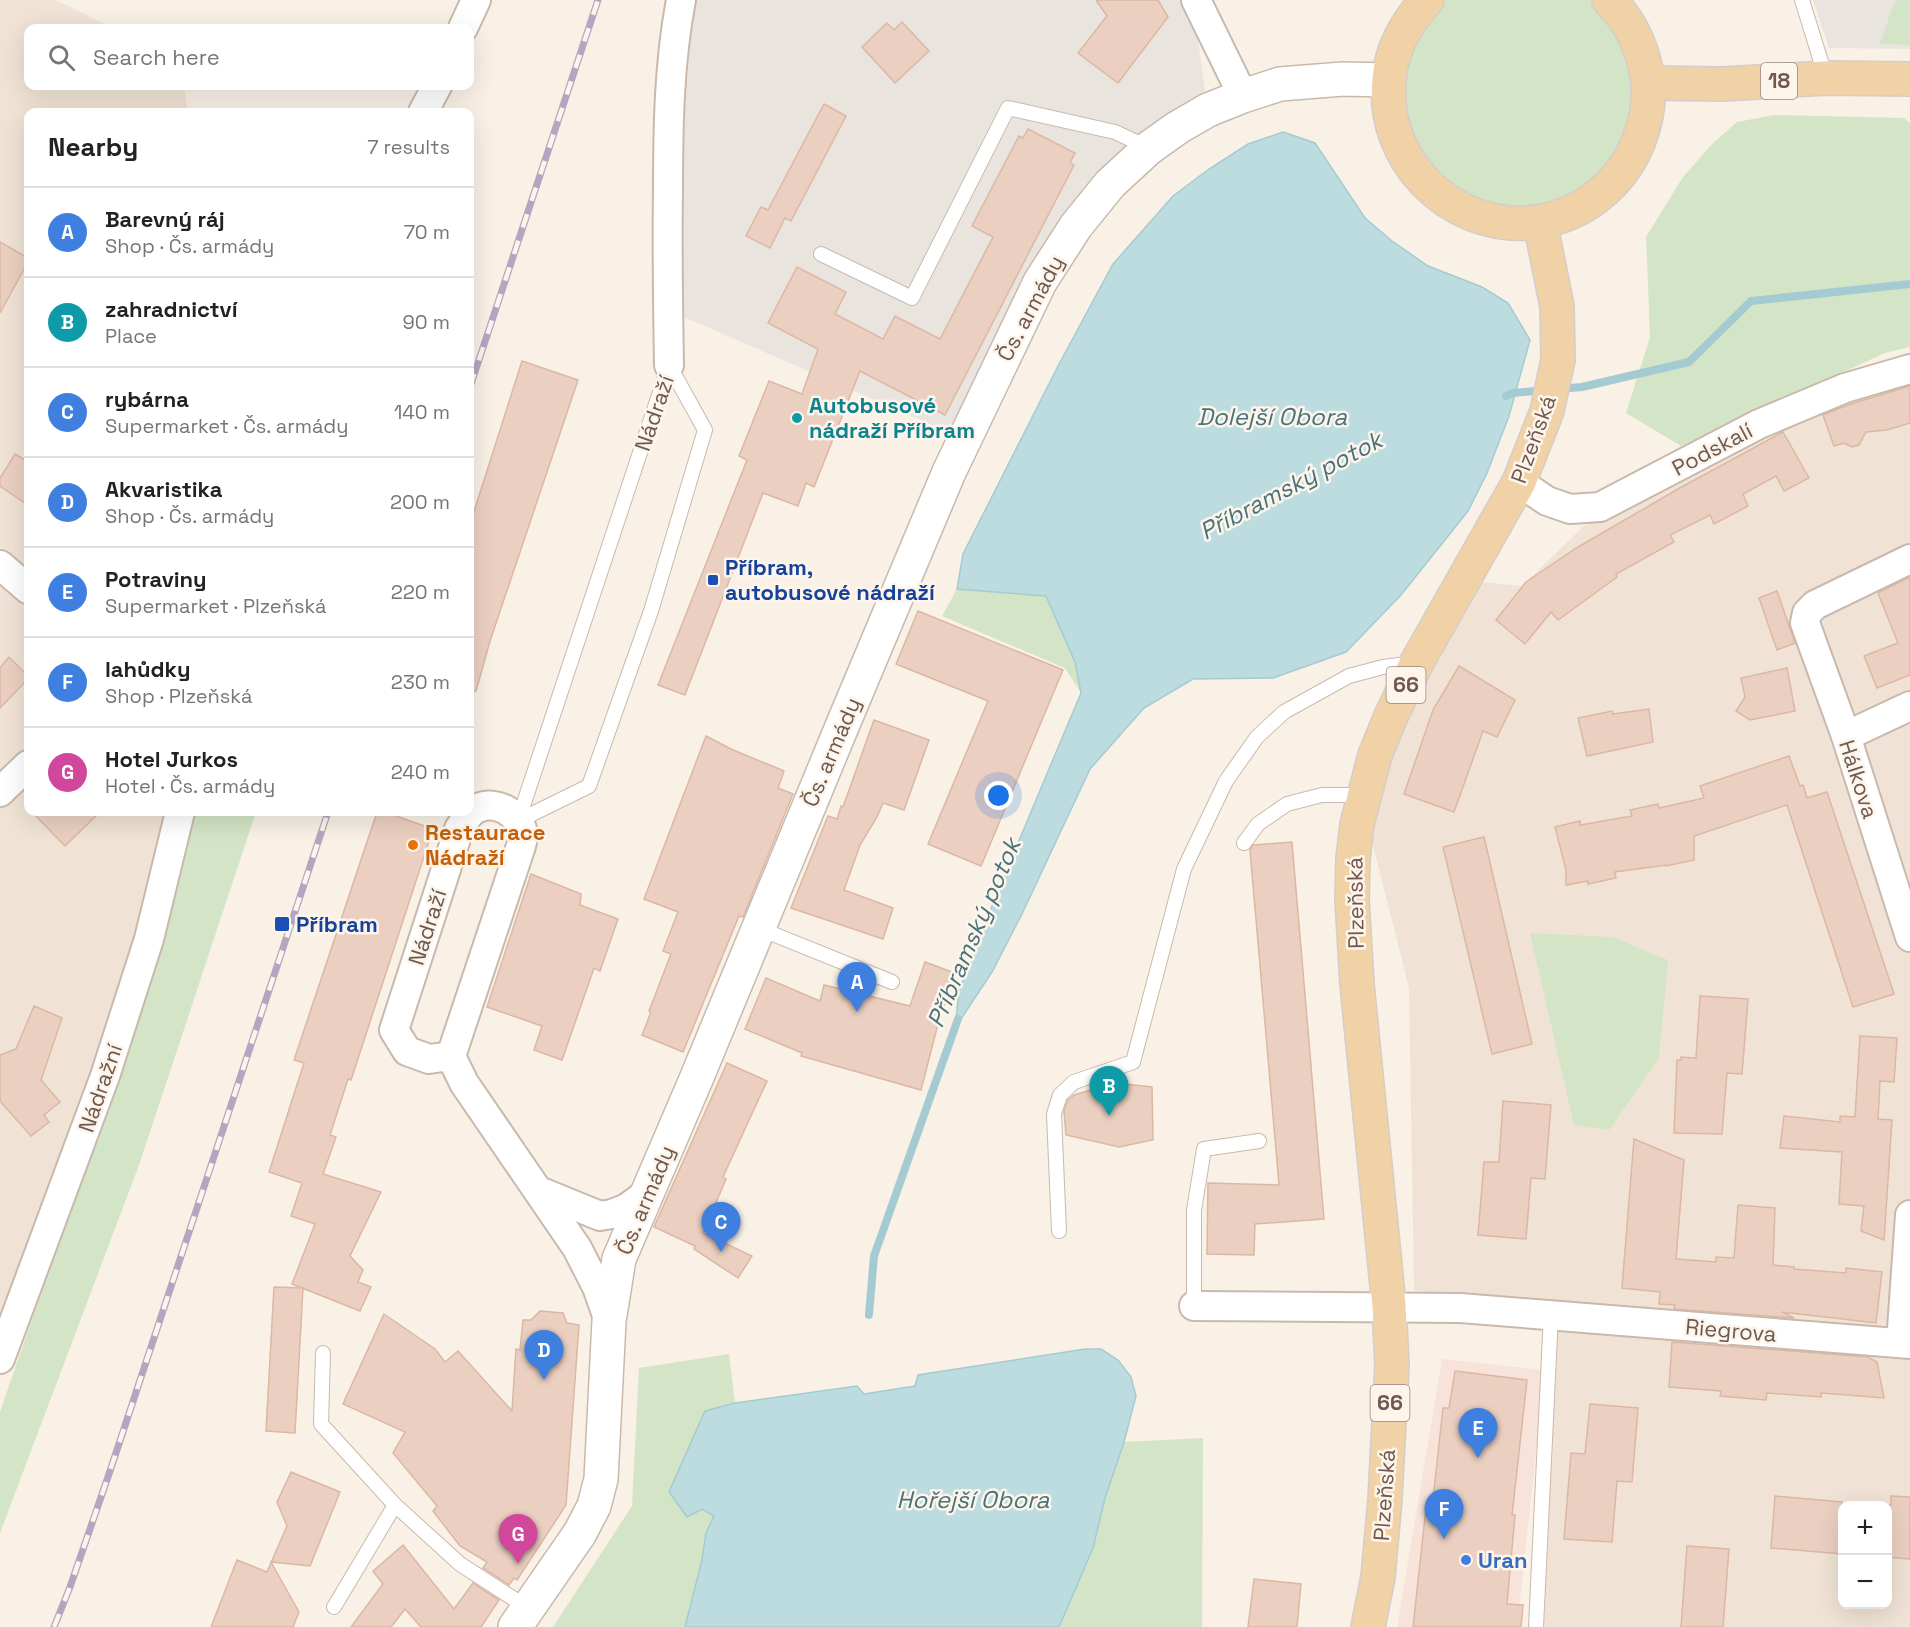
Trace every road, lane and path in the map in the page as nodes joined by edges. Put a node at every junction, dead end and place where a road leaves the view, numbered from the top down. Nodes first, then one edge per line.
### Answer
1 (476, 0) edge
2 (681, 0) edge
3 (1196, 0) edge
4 (1427, 0) edge
5 (1608, 0) edge
6 (1802, 0) edge
7 (465, 24) edge
8 (1826, 78) junction
9 (1910, 79) edge
10 (1389, 80) junction
11 (1648, 83) junction
12 (435, 90) edge
13 (1243, 96) junction
14 (425, 108) edge
15 (1149, 148) junction
16 (1540, 222) junction
17 (821, 254) dead end
18 (669, 365) junction
19 (1910, 369) edge
20 (949, 472) junction
21 (1519, 482) junction
22 (919, 504) dead end
23 (1910, 559) edge
24 (0, 565) edge
25 (24, 586) edge
26 (1417, 662) junction
27 (1910, 706) edge
28 (1846, 736) junction
29 (24, 769) edge
30 (0, 792) edge
31 (1364, 795) junction
32 (474, 810) edge
33 (179, 816) edge
34 (467, 816) edge
35 (518, 821) junction
36 (1244, 843) dead end
37 (758, 928) junction
38 (1910, 937) edge
39 (892, 982) dead end
40 (450, 1056) junction
41 (1259, 1141) dead end
42 (538, 1191) junction
43 (646, 1194) junction
44 (1910, 1215) edge
45 (1059, 1231) dead end
46 (1194, 1306) joint
47 (1389, 1306) junction
48 (1551, 1314) junction
49 (609, 1321) junction
50 (1906, 1344) edge
51 (323, 1353) dead end
52 (0, 1359) edge
53 (395, 1505) junction
54 (334, 1607) dead end
55 (522, 1618) edge
56 (1368, 1627) edge
57 (1536, 1627) edge

1 - 7 street
2 - 18 street
3 - 13 street
4 - 10 main road
5 - 11 main road
6 - 8 lane
8 - 9 main road, 18
8 - 11 main road, 18
10 - 13 street, Čs. armády
10 - 16 main road
11 - 16 main road
12 - 14 street
13 - 15 street, Čs. armády
15 - 17 lane
15 - 20 street, Čs. armády
16 - 21 main road, Plzeňská / 66
18 - 35 lane, Nádraží
18 - 35 lane, Nádraží
19 - 21 street, Podskalí
20 - 22 lane
20 - 37 street, Čs. armády
21 - 26 main road, Plzeňská / 66
23 - 28 street, Hálkova
24 - 25 street
26 - 31 main road, Plzeňská / 66
26 - 45 lane
27 - 28 street
28 - 38 street, Hálkova
29 - 30 street
31 - 36 lane
31 - 47 main road, Plzeňská / 66
32 - 35 street, Nádraží
33 - 52 street, Nádražní
34 - 40 street, Nádraží
35 - 40 street, Nádraží
37 - 39 lane
37 - 43 street, Čs. armády
40 - 42 street
41 - 46 lane
42 - 43 street
42 - 49 street
43 - 49 street, Čs. armády
44 - 50 street
46 - 47 street, Riegrova
47 - 48 street, Riegrova
47 - 56 main road, Plzeňská / 66
48 - 50 street, Riegrova
48 - 57 lane
49 - 55 street, Čs. armády
51 - 53 lane
53 - 54 lane
53 - 55 lane

